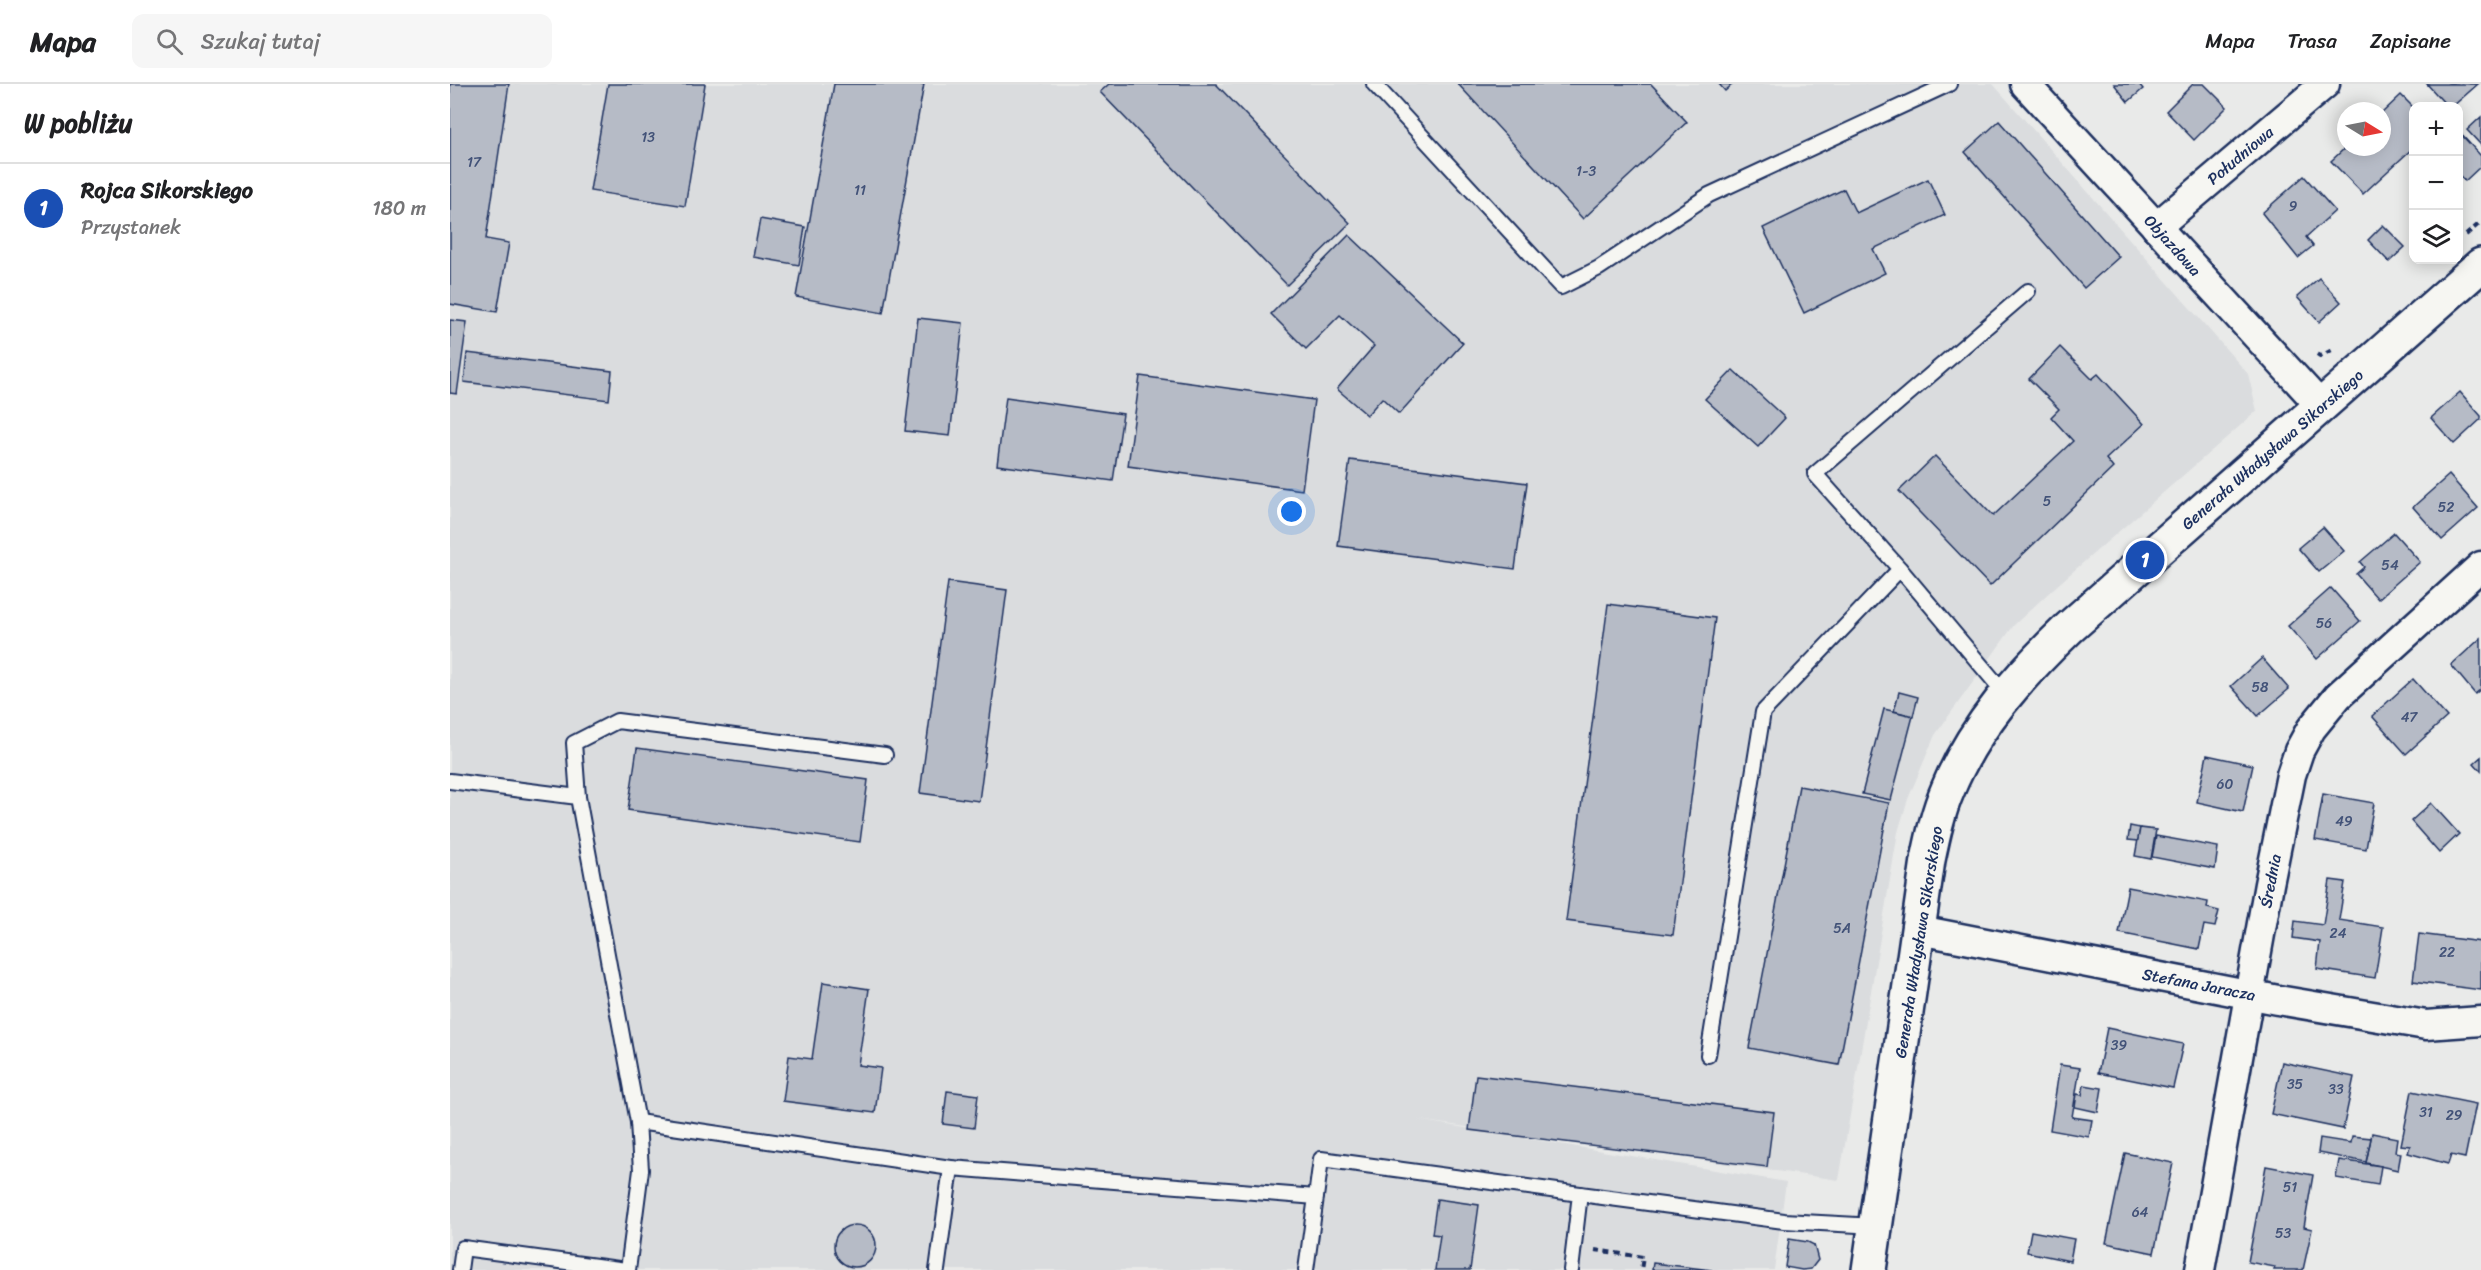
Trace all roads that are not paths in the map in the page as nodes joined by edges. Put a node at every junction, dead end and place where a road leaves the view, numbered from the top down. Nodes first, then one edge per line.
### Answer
1 (1374, 84) edge
2 (1949, 84) edge
3 (2025, 84) edge
4 (2325, 84) edge
5 (2156, 227) junction
6 (2481, 265) edge
7 (2028, 291) dead end
8 (2320, 406) junction
9 (2481, 566) edge
10 (1900, 569) junction
11 (2006, 695) junction
12 (885, 755) dead end
13 (450, 781) edge
14 (578, 796) junction
15 (1919, 930) junction
16 (2249, 994) junction
17 (2481, 1022) edge
18 (1708, 1055) dead end
19 (638, 1122) junction
20 (951, 1168) junction
21 (1580, 1194) junction
22 (1316, 1197) junction
23 (1876, 1226) junction
24 (460, 1270) edge
25 (627, 1270) edge
26 (937, 1270) edge
27 (1306, 1270) edge
28 (1571, 1270) edge
29 (1869, 1270) edge
30 (2200, 1270) edge

1 - 2 lane
3 - 5 street, Objazdowa
4 - 5 street, Południowa
5 - 8 street, Objazdowa
6 - 8 street, Generała Władysława Sikorskiego
7 - 10 lane
8 - 11 street, Generała Władysława Sikorskiego
9 - 16 street, Średnia
10 - 11 lane
10 - 18 lane
11 - 15 street, Generała Władysława Sikorskiego
12 - 14 lane
13 - 14 lane
14 - 19 lane
15 - 16 street, Stefana Jaracza
15 - 23 street, Generała Władysława Sikorskiego
16 - 17 street, Stefana Jaracza
16 - 30 street, Średnia
19 - 20 lane
19 - 25 lane
20 - 22 lane
20 - 26 lane
21 - 22 lane
21 - 23 lane
21 - 28 lane
22 - 27 lane
23 - 29 street, Generała Władysława Sikorskiego
24 - 25 lane

